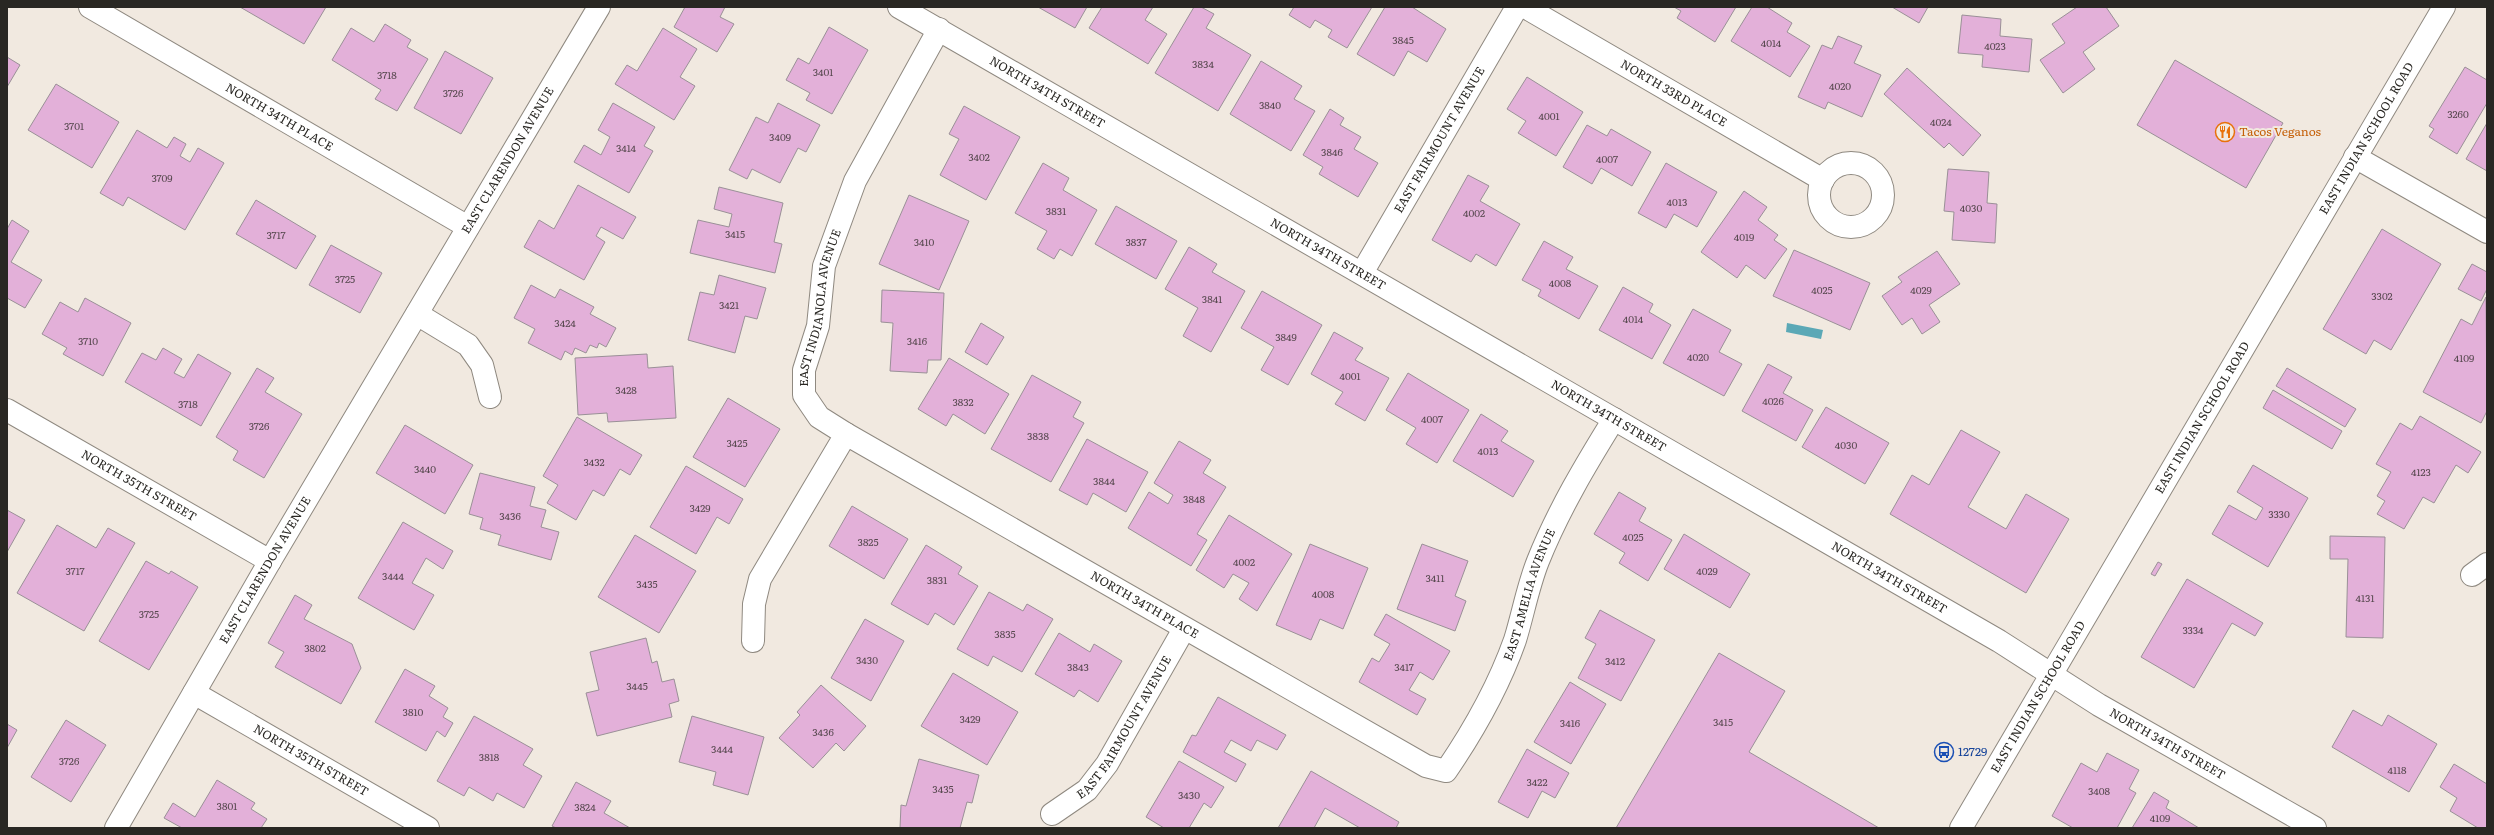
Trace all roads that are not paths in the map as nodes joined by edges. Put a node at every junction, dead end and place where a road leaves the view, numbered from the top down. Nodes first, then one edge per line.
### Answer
1 (90, 7) edge
2 (599, 7) edge
3 (899, 7) edge
4 (1517, 7) edge
5 (1525, 7) edge
6 (2444, 7) edge
7 (939, 29) junction
8 (2355, 157) junction
9 (1823, 180) dead end
10 (468, 227) junction
11 (2487, 232) edge
12 (1362, 273) junction
13 (417, 314) junction
14 (490, 397) dead end
15 (7, 410) edge
16 (1614, 419) junction
17 (846, 434) junction
18 (270, 561) junction
19 (1184, 630) junction
20 (753, 641) dead end
21 (2051, 674) junction
22 (194, 693) junction
23 (1446, 771) joint
24 (1052, 814) dead end
25 (116, 828) edge
26 (428, 828) edge
27 (1961, 828) edge
28 (2315, 828) edge

1 - 10 street, NORTH 34TH PLACE
2 - 10 street, EAST CLARENDON AVENUE
3 - 7 street, NORTH 34TH STREET
4 - 12 street, EAST FAIRMOUNT AVENUE
5 - 9 street, NORTH 33RD PLACE
6 - 8 street, EAST INDIAN SCHOOL ROAD
7 - 12 street, NORTH 34TH STREET
7 - 17 street, EAST INDIANOLA AVENUE
8 - 11 street
8 - 21 street, EAST INDIAN SCHOOL ROAD
10 - 13 street, EAST CLARENDON AVENUE
12 - 16 street, NORTH 34TH STREET
13 - 14 street
13 - 18 street, EAST CLARENDON AVENUE
15 - 18 street, NORTH 35TH STREET
16 - 21 street, NORTH 34TH STREET
16 - 23 street, EAST AMELIA AVENUE
17 - 19 street, NORTH 34TH PLACE
17 - 20 street
18 - 22 street, EAST CLARENDON AVENUE
19 - 23 street, NORTH 34TH PLACE
19 - 24 street, EAST FAIRMOUNT AVENUE
21 - 27 street, EAST INDIAN SCHOOL ROAD
21 - 28 street, NORTH 34TH STREET
22 - 25 street, EAST CLARENDON AVENUE
22 - 26 street, NORTH 35TH STREET

